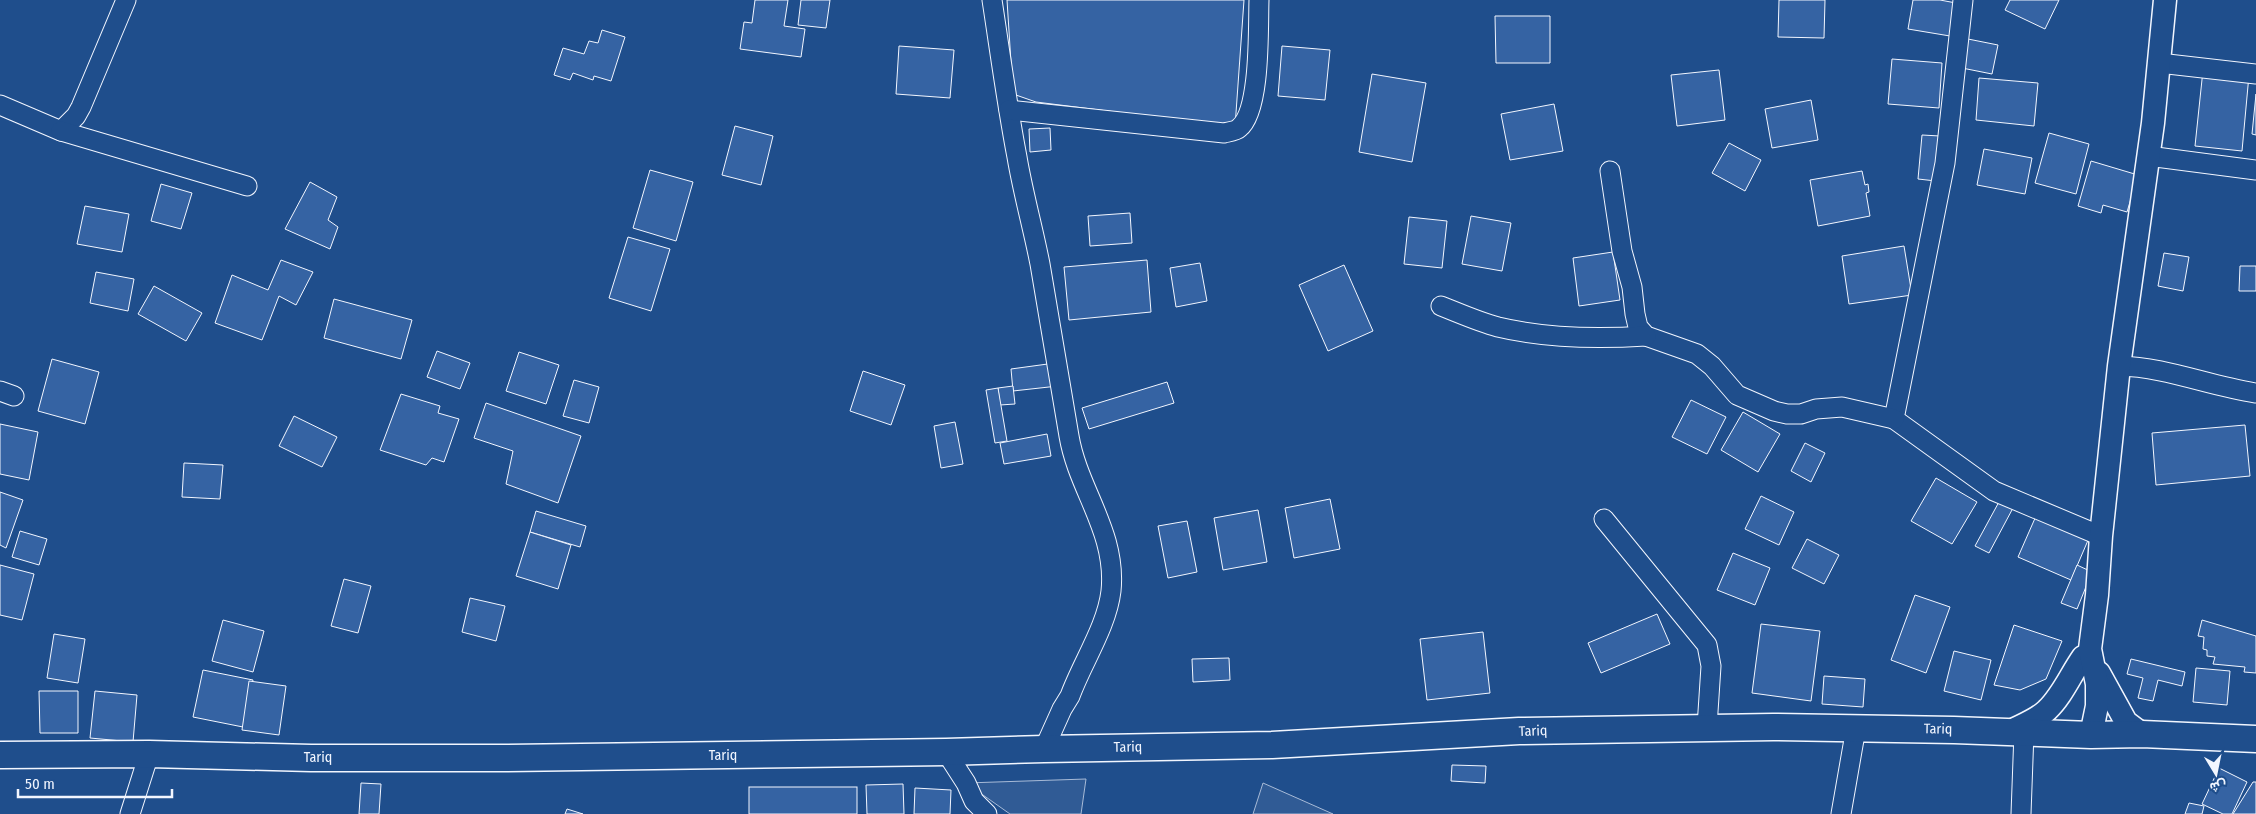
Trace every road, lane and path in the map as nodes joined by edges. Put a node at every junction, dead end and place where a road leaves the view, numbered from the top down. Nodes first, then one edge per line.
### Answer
1 (126, 0) edge
2 (992, 0) edge
3 (1259, 0) edge
4 (1963, 0) edge
5 (2166, 0) edge
6 (2159, 62) junction
7 (2256, 74) edge
8 (0, 105) edge
9 (1009, 110) junction
10 (61, 131) junction
11 (2148, 156) junction
12 (2256, 170) edge
13 (1610, 171) dead end
14 (248, 186) dead end
15 (1440, 306) dead end
16 (1646, 336) junction
17 (2119, 366) junction
18 (2256, 393) edge
19 (1894, 419) junction
20 (1604, 520) dead end
21 (2101, 536) junction
22 (2089, 656) junction
23 (1707, 727) junction
24 (1856, 728) junction
25 (2017, 732) junction
26 (2058, 734) junction
27 (2142, 734) junction
28 (2091, 735) junction
29 (2256, 739) edge
30 (1044, 749) junction
31 (946, 752) junction
32 (149, 754) junction
33 (0, 755) edge
34 (130, 814) edge
35 (986, 814) edge
36 (1841, 814) edge
37 (2022, 814) edge

1 - 10 street
2 - 9 street
3 - 9 street
4 - 19 street
5 - 6 street
6 - 7 street
6 - 11 street
8 - 10 street
9 - 30 street
10 - 14 street
11 - 12 street
11 - 17 street
13 - 16 street
15 - 16 street
16 - 19 street
17 - 18 street
17 - 21 street
19 - 21 street
20 - 23 street
21 - 22 street
22 - 25 street
22 - 26 street
22 - 27 street
22 - 28 street
23 - 24 main road, Tariq
23 - 30 main road, Tariq
24 - 25 main road, Tariq
24 - 36 street
25 - 26 main road, Tariq
25 - 37 street
26 - 28 main road, Tariq
27 - 28 main road, Tariq
27 - 29 main road, Tariq
30 - 31 main road, Tariq
31 - 32 main road, Tariq
31 - 35 street
32 - 33 main road, Tariq
32 - 34 street

